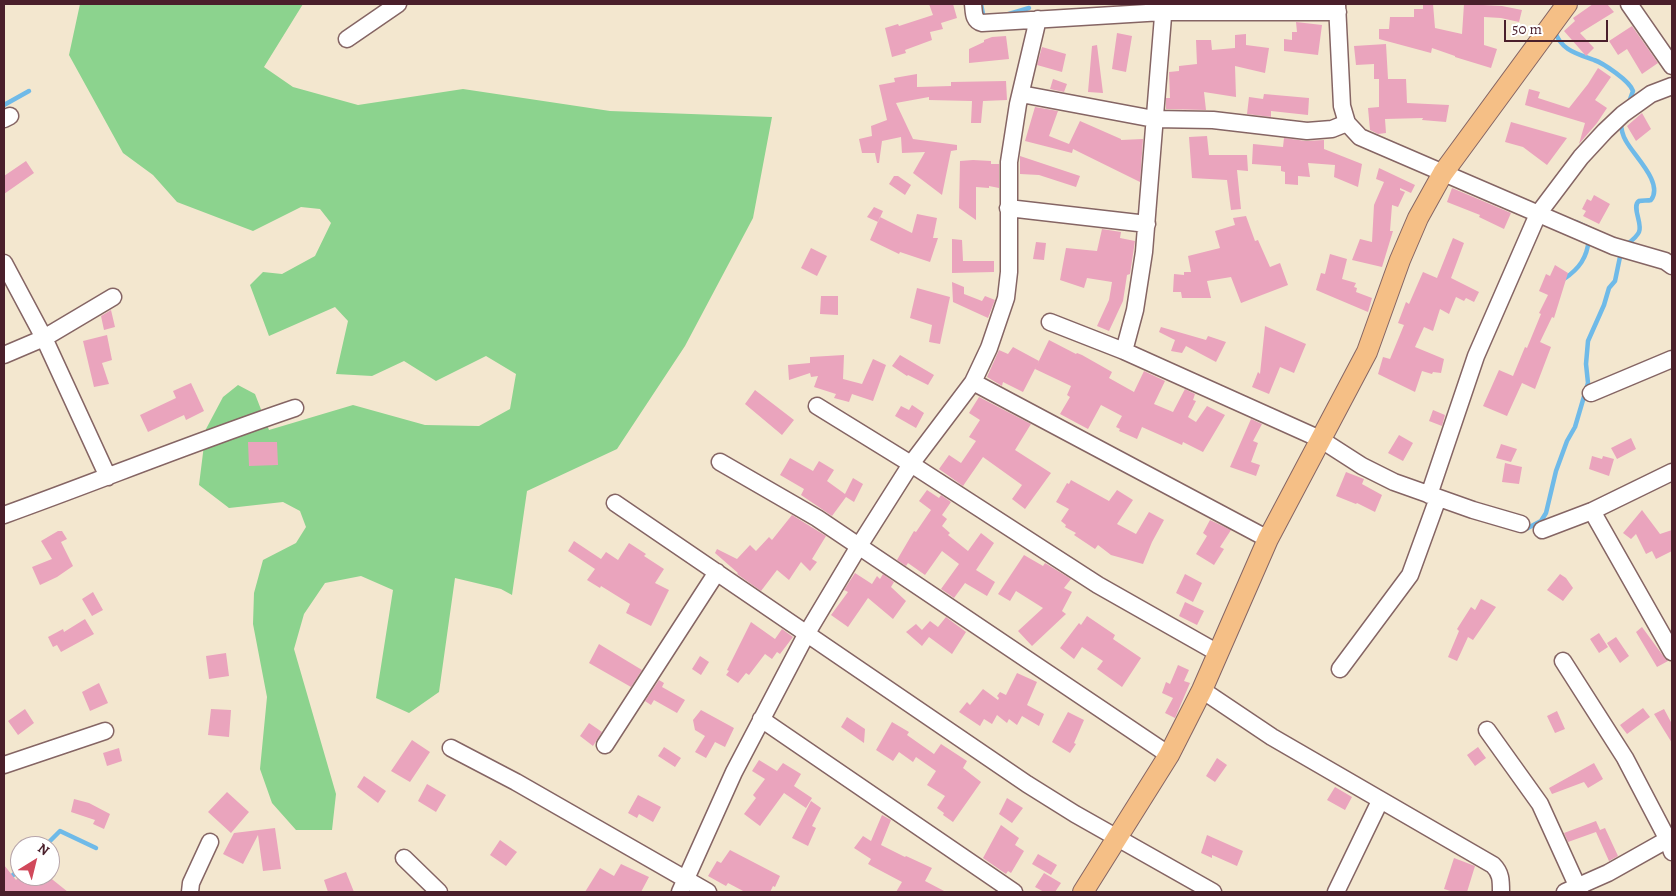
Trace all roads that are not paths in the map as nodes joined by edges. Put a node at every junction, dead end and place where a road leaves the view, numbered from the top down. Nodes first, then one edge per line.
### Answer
1 (398, 4) edge
2 (973, 4) edge
3 (1567, 4) edge
4 (1629, 4) edge
5 (1163, 8) edge
6 (1337, 8) edge
7 (1038, 19) junction
8 (347, 39) dead end
9 (1672, 66) edge
10 (1672, 86) edge
11 (1020, 94) junction
12 (1154, 120) junction
13 (1347, 123) junction
14 (1443, 173) junction
15 (1008, 208) junction
16 (1538, 214) junction
17 (1147, 224) junction
18 (4, 263) edge
19 (1672, 266) edge
20 (113, 297) dead end
21 (1050, 322) dead end
22 (44, 338) junction
23 (1124, 351) junction
24 (4, 355) edge
25 (1672, 359) edge
26 (972, 382) junction
27 (1591, 393) dead end
28 (817, 406) dead end
29 (295, 408) dead end
30 (1320, 439) junction
31 (720, 462) dead end
32 (911, 464) junction
33 (1672, 472) edge
34 (108, 477) junction
35 (1434, 497) junction
36 (615, 503) dead end
37 (1592, 511) junction
38 (4, 515) edge
39 (1521, 524) dead end
40 (1542, 530) dead end
41 (1268, 539) junction
42 (859, 546) junction
43 (717, 572) junction
44 (807, 634) junction
45 (1672, 652) edge
46 (1218, 653) junction
47 (1563, 661) dead end
48 (1340, 669) dead end
49 (1202, 690) junction
50 (762, 719) junction
51 (1487, 730) dead end
52 (105, 731) dead end
53 (605, 745) dead end
54 (451, 748) dead end
55 (1169, 755) junction
56 (4, 765) edge
57 (1380, 801) junction
58 (1117, 838) junction
59 (210, 842) dead end
60 (1671, 843) edge
61 (404, 858) dead end
62 (684, 886) edge
63 (1574, 890) edge
64 (1209, 891) edge
65 (190, 892) edge
66 (439, 892) edge
67 (708, 892) edge
68 (1014, 892) edge
69 (1083, 892) edge
70 (1336, 892) edge
71 (1501, 892) edge

1 - 8 street
2 - 7 street
3 - 14 main road
4 - 9 street
5 - 6 street
5 - 7 street
5 - 12 street
6 - 13 street
7 - 11 street
10 - 16 street
11 - 12 street
11 - 15 street
12 - 13 street
12 - 17 street
13 - 14 street
14 - 16 street
14 - 30 main road
15 - 17 street
15 - 26 street
16 - 19 street
16 - 35 street
17 - 23 street
18 - 22 street
20 - 22 street
21 - 23 street
22 - 24 street
22 - 34 street
23 - 30 street
25 - 27 street
26 - 32 street
26 - 41 street
28 - 32 street
29 - 34 street
30 - 35 street
30 - 41 main road
31 - 42 street
32 - 42 street
32 - 46 street
33 - 37 street
34 - 38 street
35 - 39 street
35 - 48 street
36 - 43 street
37 - 40 street
37 - 45 street
41 - 46 main road
42 - 44 street
42 - 55 street
43 - 44 street
43 - 53 street
44 - 50 street
44 - 58 street
46 - 49 main road
47 - 60 street
49 - 55 main road
49 - 57 street
50 - 62 street
50 - 68 street
51 - 63 street
52 - 56 street
54 - 62 street
55 - 58 main road
57 - 70 street
57 - 71 street
58 - 64 street
58 - 69 main road
59 - 65 street
60 - 63 street
61 - 66 street
62 - 67 street

